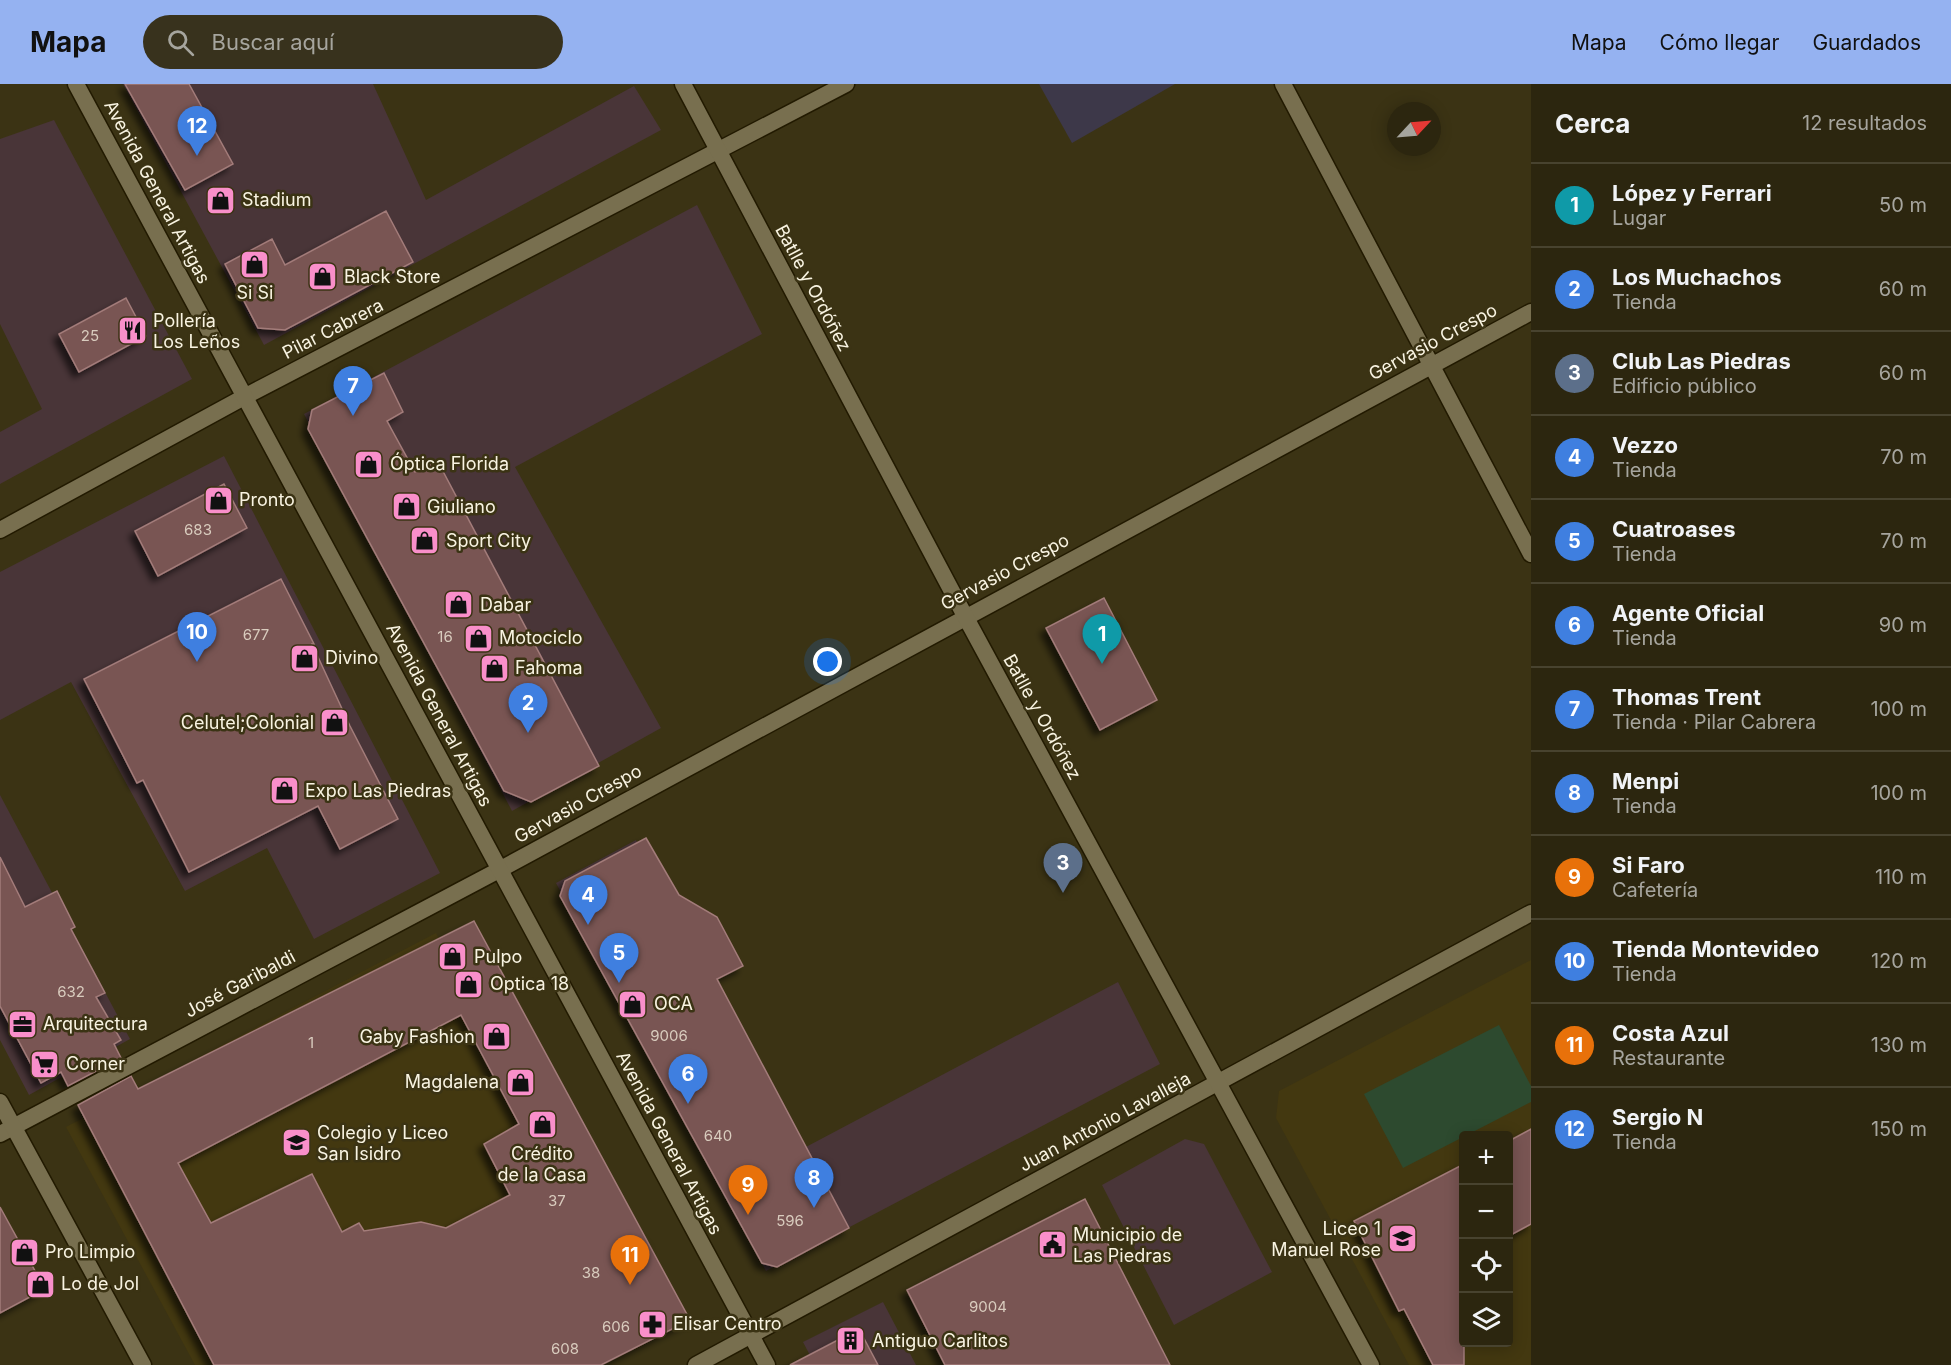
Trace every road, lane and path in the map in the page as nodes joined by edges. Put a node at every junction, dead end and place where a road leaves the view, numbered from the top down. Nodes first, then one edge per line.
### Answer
1 (76, 84) edge
2 (683, 84) edge
3 (846, 84) edge
4 (1283, 84) edge
5 (718, 151) junction
6 (1531, 312) edge
7 (1432, 364) junction
8 (246, 396) junction
9 (0, 530) edge
10 (1531, 554) edge
11 (964, 616) junction
12 (499, 870) junction
13 (1531, 913) edge
14 (1219, 1083) junction
15 (0, 1102) edge
16 (7, 1130) edge
17 (752, 1335) junction
18 (142, 1365) edge
19 (696, 1365) edge
20 (767, 1365) edge
21 (1371, 1365) edge

1 - 8 street, Avenida General Artigas
2 - 5 street, Batlle y Ordóñez
3 - 5 street, Pilar Cabrera
4 - 7 street
5 - 8 street, Pilar Cabrera
5 - 11 street, Batlle y Ordóñez
6 - 7 street, Gervasio Crespo
7 - 10 street
7 - 11 street, Gervasio Crespo
8 - 9 street, Pilar Cabrera
8 - 12 street, Avenida General Artigas
11 - 12 street, Gervasio Crespo
11 - 14 street, Batlle y Ordóñez
12 - 16 street, José Garibaldi
12 - 17 street, Avenida General Artigas
13 - 14 street, Juan Antonio Lavalleja
14 - 17 street, Juan Antonio Lavalleja
14 - 21 street, Batlle y Ordóñez
15 - 16 street
16 - 18 street
17 - 19 street, Juan Antonio Lavalleja
17 - 20 street, Avenida General Artigas

